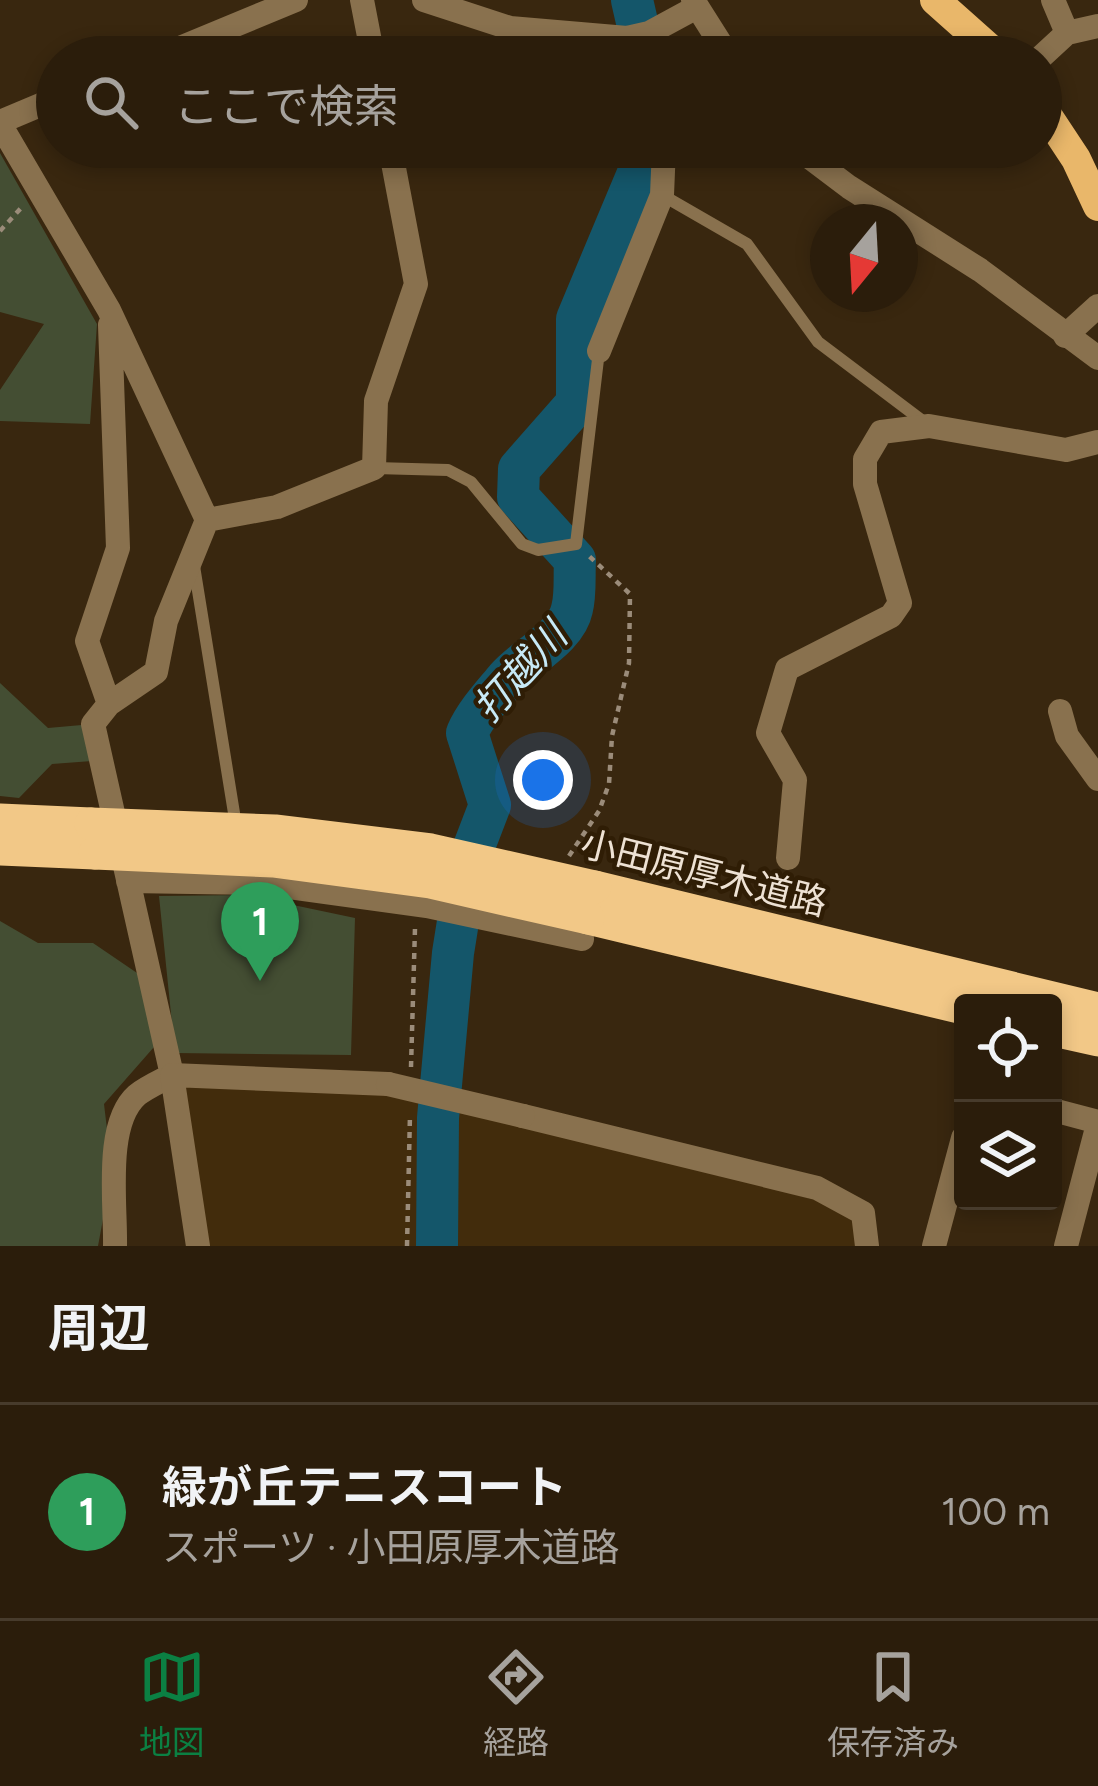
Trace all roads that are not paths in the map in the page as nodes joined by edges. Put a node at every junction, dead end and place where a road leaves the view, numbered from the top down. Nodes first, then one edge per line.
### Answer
1 (296, 0) edge
2 (362, 0) edge
3 (424, 0) edge
4 (935, 0) edge
5 (1053, 0) edge
6 (695, 3) edge
7 (1098, 26) edge
8 (1067, 34) junction
9 (209, 36) edge
10 (369, 36) edge
11 (581, 36) edge
12 (652, 36) edge
13 (716, 36) edge
14 (975, 36) edge
15 (1062, 38) edge
16 (36, 107) edge
17 (0, 123) edge
18 (1062, 138) edge
19 (394, 168) edge
20 (663, 168) edge
21 (823, 168) edge
22 (662, 194) junction
23 (1098, 206) edge
24 (1098, 306) edge
25 (110, 310) junction
26 (1065, 336) junction
27 (599, 351) joint
28 (1098, 358) edge
29 (929, 425) junction
30 (1098, 442) edge
31 (374, 468) junction
32 (207, 520) junction
33 (193, 561) junction
34 (109, 704) junction
35 (1060, 711) dead end
36 (1097, 777) edge
37 (234, 814) dead end
38 (0, 820) edge
39 (93, 838) junction
40 (0, 849) edge
41 (788, 858) dead end
42 (128, 881) junction
43 (588, 914) junction
44 (954, 1006) edge
45 (1098, 1009) edge
46 (1062, 1032) edge
47 (1098, 1040) edge
48 (172, 1075) junction
49 (1062, 1113) edge
50 (1098, 1123) edge
51 (954, 1172) edge
52 (116, 1246) edge
53 (198, 1246) edge
54 (867, 1246) edge
55 (934, 1246) edge
56 (1066, 1246) edge

1 - 9 street
2 - 10 street
3 - 11 street
4 - 14 main road
5 - 8 street
6 - 12 street
6 - 13 street
7 - 8 street
8 - 15 street
16 - 17 street
17 - 25 street
18 - 23 main road
19 - 31 street
20 - 22 street
21 - 26 street
22 - 27 street
22 - 29 lane
24 - 26 street
25 - 32 street
25 - 34 street
26 - 28 street
27 - 31 lane
29 - 30 street
29 - 41 street
31 - 32 street
32 - 33 street
33 - 34 street
33 - 37 lane
34 - 42 street
35 - 36 street
38 - 39 highway, 小田原厚木道路
39 - 40 highway, 小田原厚木道路
39 - 43 highway, 小田原厚木道路, bridge
42 - 43 street
42 - 48 street
43 - 44 highway, 小田原厚木道路
43 - 45 highway, 小田原厚木道路
46 - 47 highway
48 - 52 street
48 - 53 street
48 - 54 street, bridge
49 - 50 street
50 - 56 street
51 - 55 street

